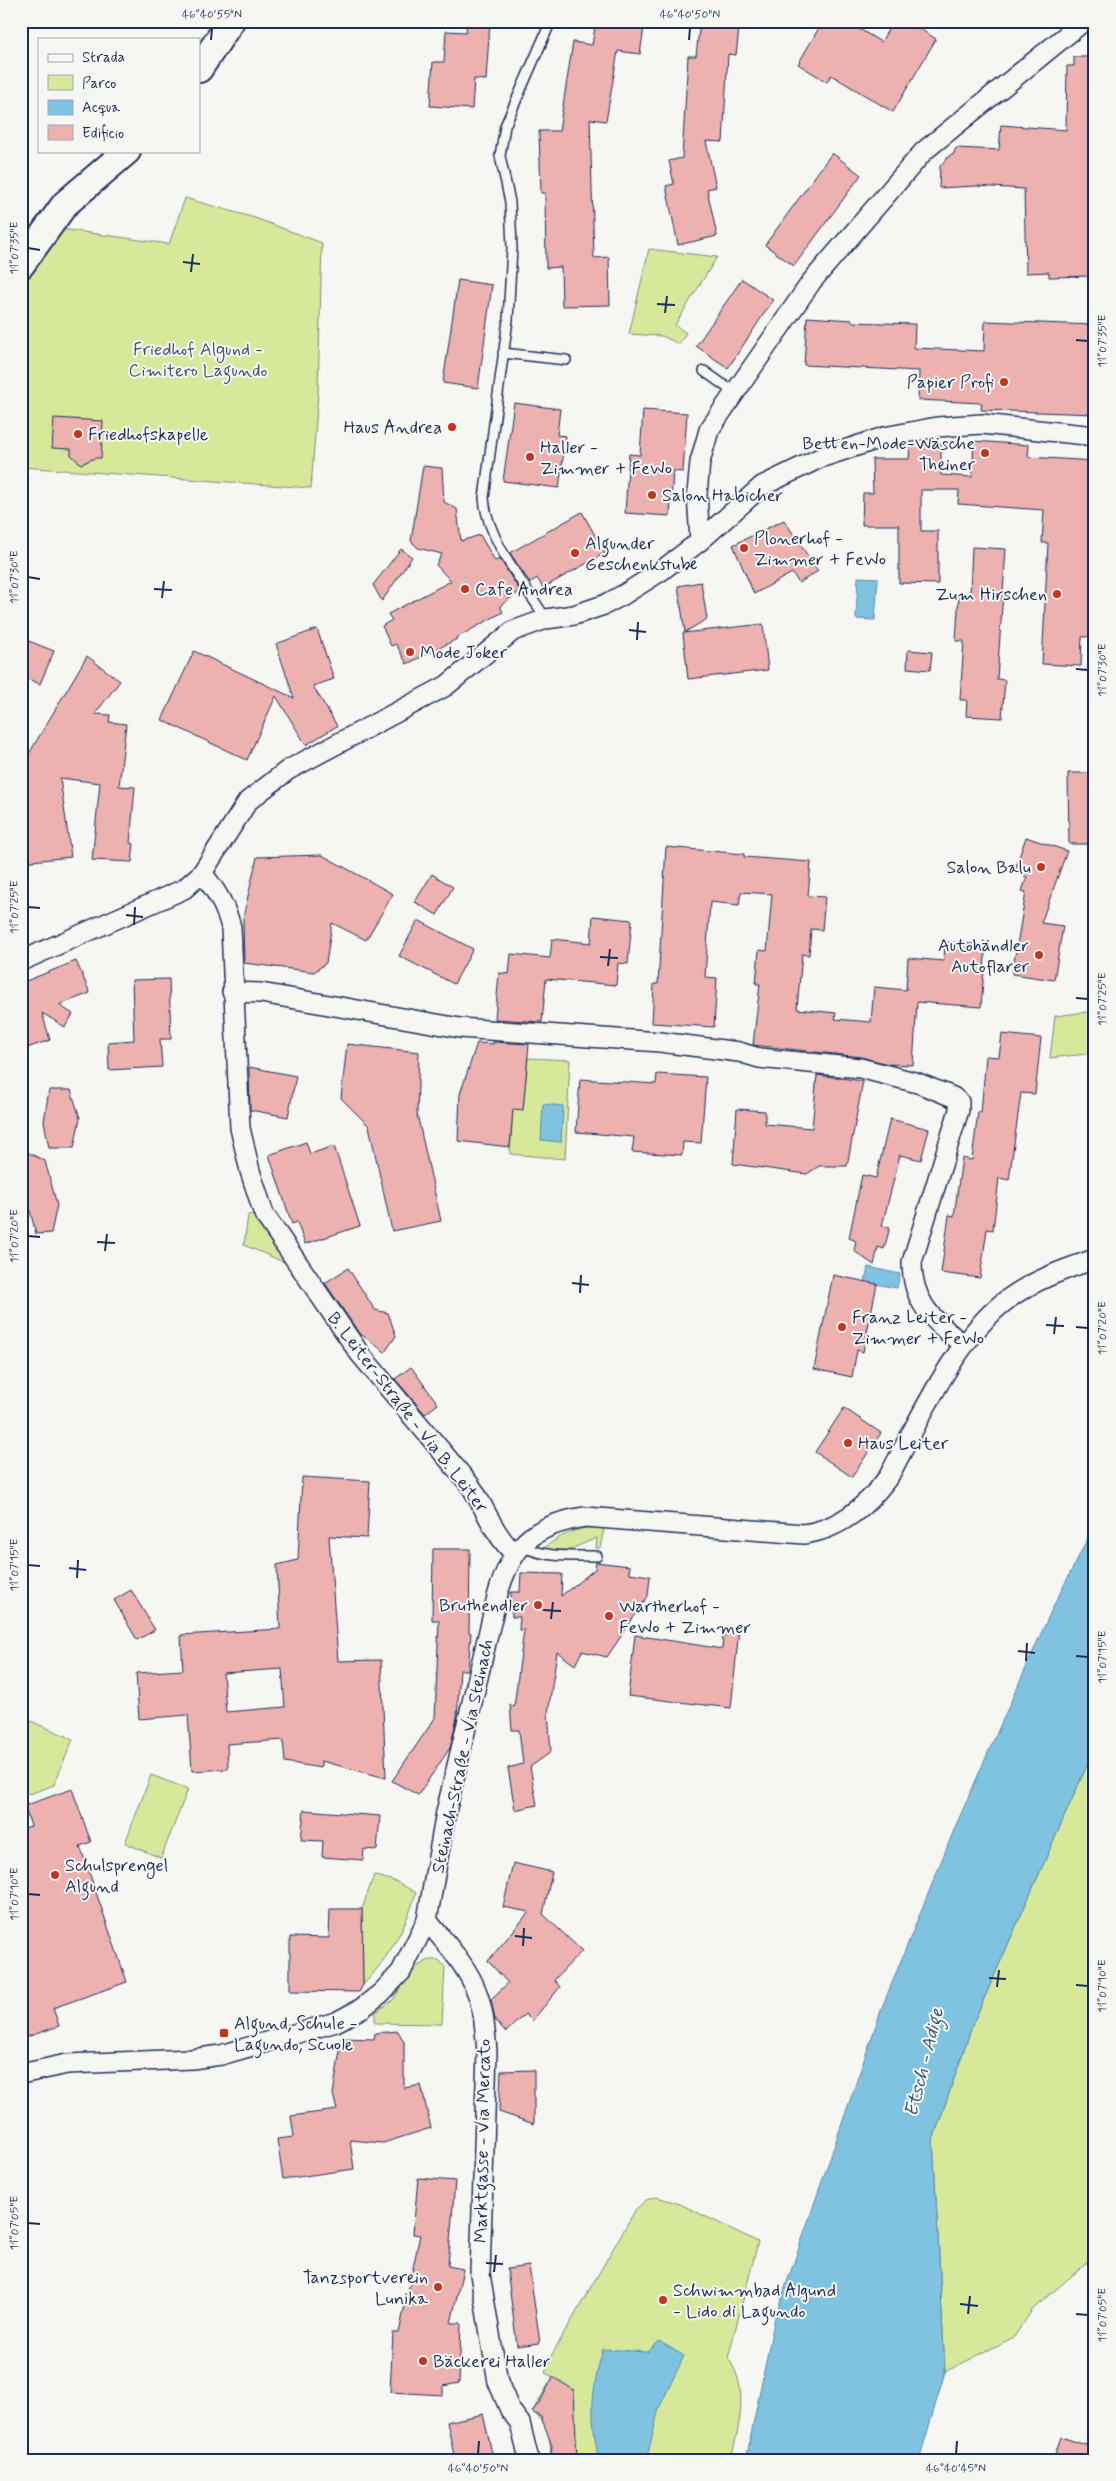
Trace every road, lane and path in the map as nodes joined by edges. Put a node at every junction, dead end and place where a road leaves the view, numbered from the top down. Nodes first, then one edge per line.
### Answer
1 (231, 21) edge
2 (551, 21) edge
3 (1084, 21) edge
4 (200, 68) edge
5 (126, 152) edge
6 (21, 265) edge
7 (503, 353) junction
8 (566, 360) dead end
9 (704, 371) dead end
10 (735, 392) junction
11 (1095, 436) edge
12 (700, 541) junction
13 (546, 619) junction
14 (202, 873) junction
15 (21, 961) edge
16 (232, 992) junction
17 (1095, 1259) edge
18 (963, 1345) junction
19 (517, 1549) junction
20 (597, 1556) dead end
21 (427, 1920) junction
22 (21, 2074) edge
23 (529, 2460) edge

1 - 4 main road
2 - 7 lane
3 - 10 street
5 - 6 main road
7 - 8 lane
7 - 13 lane
9 - 10 lane
10 - 12 street
11 - 12 street
12 - 13 street
13 - 14 street
14 - 15 street
14 - 16 street, B. Leiter-Straße - Via B. Leiter
16 - 18 street
16 - 19 street, B. Leiter-Straße - Via B. Leiter
17 - 18 street
18 - 19 street
19 - 20 lane
19 - 21 street, Steinach-Straße - Via Steinach
21 - 22 street, Steinach-Straße - Via Steinach
21 - 23 street, Marktgasse - Via Mercato

